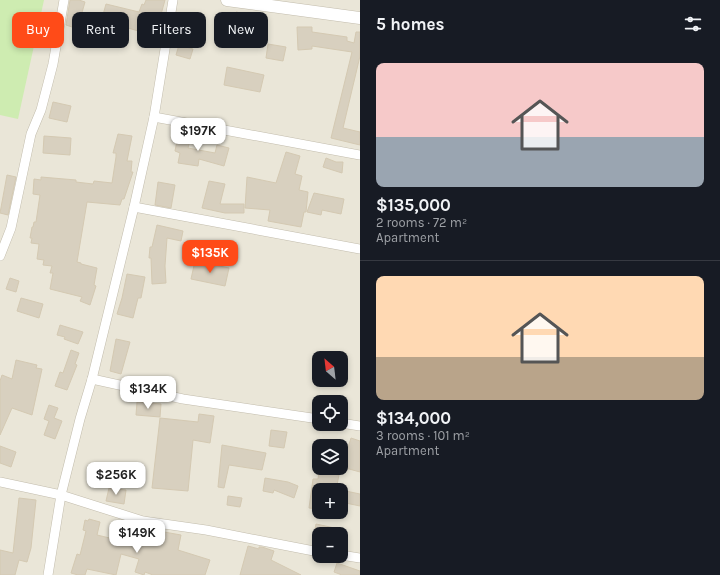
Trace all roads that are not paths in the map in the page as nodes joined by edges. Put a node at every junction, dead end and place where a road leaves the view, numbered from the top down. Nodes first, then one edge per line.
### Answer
1 (64, 0) edge
2 (173, 0) edge
3 (227, 0) edge
4 (360, 18) edge
5 (154, 117) junction
6 (360, 155) edge
7 (134, 207) junction
8 (360, 249) edge
9 (0, 256) edge
10 (92, 379) junction
11 (312, 418) edge
12 (348, 424) edge
13 (360, 426) edge
14 (0, 482) edge
15 (61, 495) junction
16 (312, 551) edge
17 (348, 557) edge
18 (360, 558) edge
19 (48, 575) edge

1 - 9 street
2 - 5 street
3 - 4 street
5 - 6 street
5 - 7 street
7 - 8 street
7 - 10 street
10 - 11 street
10 - 15 street
12 - 13 street
14 - 15 street
15 - 16 street
15 - 19 street
17 - 18 street

